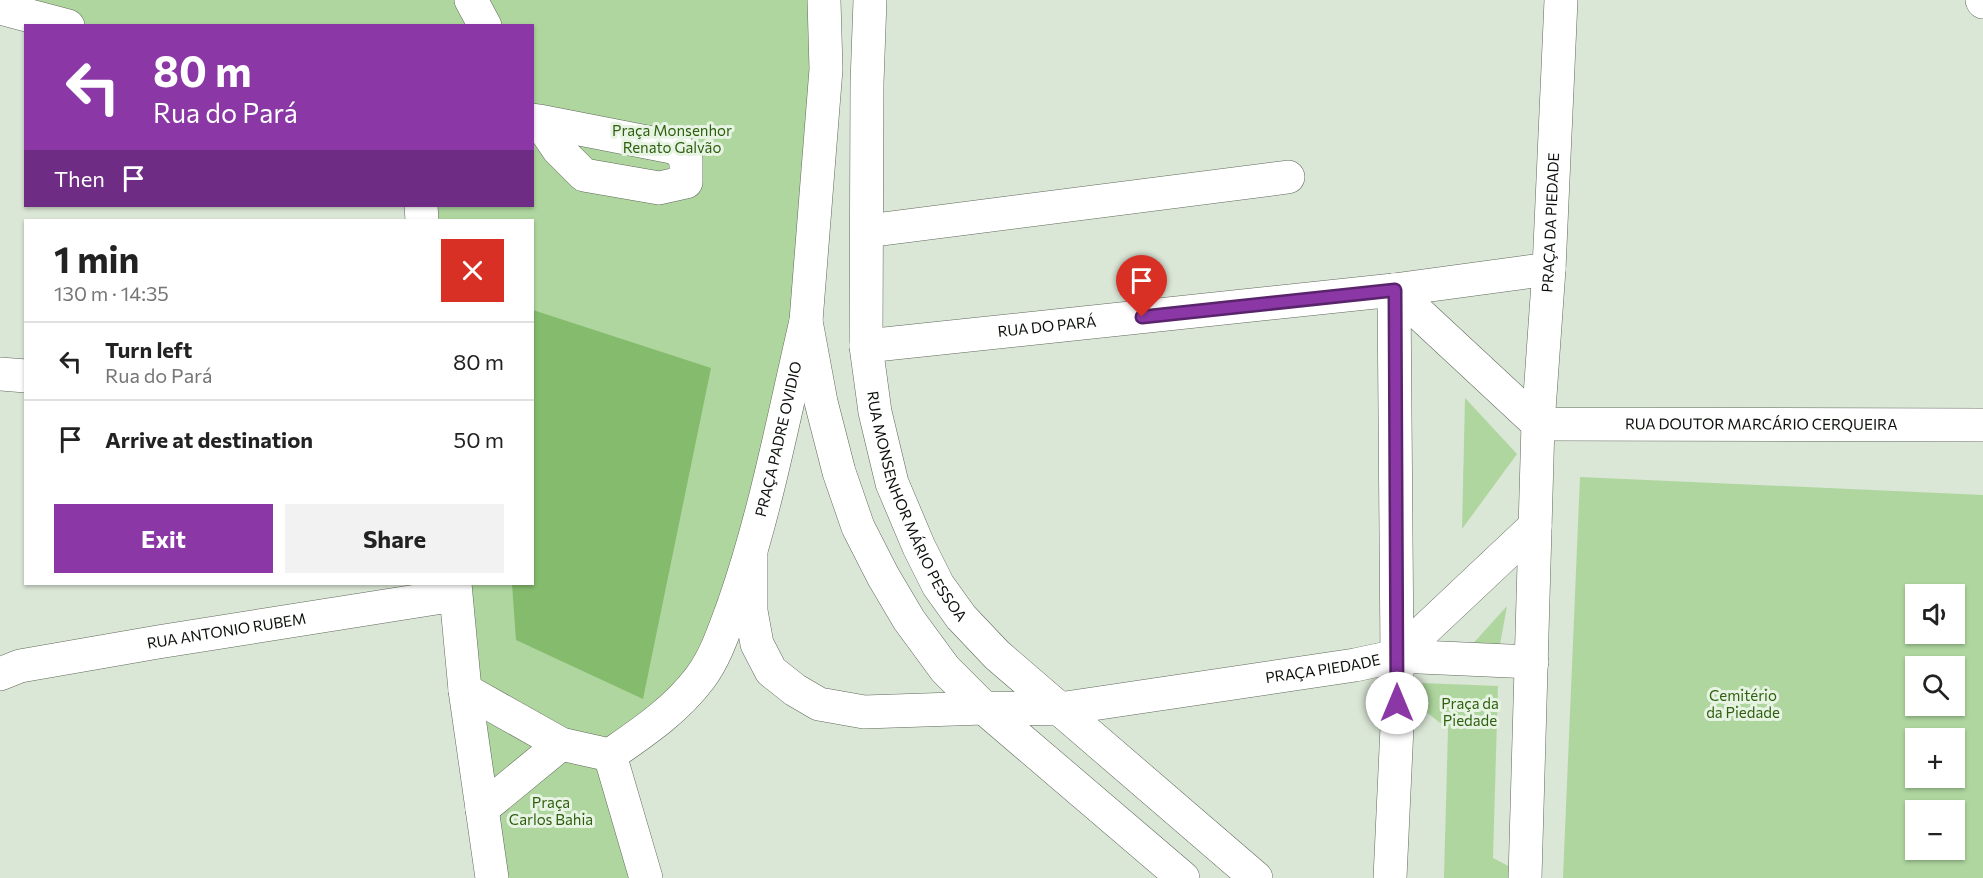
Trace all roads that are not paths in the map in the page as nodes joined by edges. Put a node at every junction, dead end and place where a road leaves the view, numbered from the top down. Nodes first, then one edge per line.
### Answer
1 (471, 0) edge
2 (824, 0) edge
3 (1561, 0) edge
4 (875, 1) edge
5 (0, 8) edge
6 (60, 24) edge
7 (484, 24) edge
8 (1288, 177) dead end
9 (867, 231) junction
10 (1549, 269) junction
11 (1395, 290) junction
12 (806, 321) junction
13 (866, 346) junction
14 (0, 374) edge
15 (24, 376) edge
16 (1538, 424) junction
17 (1983, 425) edge
18 (1534, 526) junction
19 (751, 555) junction
20 (455, 589) edge
21 (1397, 656) junction
22 (1532, 662) junction
23 (0, 674) edge
24 (465, 690) junction
25 (984, 708) junction
26 (1059, 709) junction
27 (561, 744) junction
28 (610, 755) junction
29 (482, 809) junction
30 (492, 878) edge
31 (646, 878) edge
32 (1183, 878) edge
33 (1256, 878) edge
34 (1390, 878) edge
35 (1525, 878) edge

1 - 7 main road
2 - 12 main road
3 - 10 main road, PRAÇA DA PIEDADE
4 - 9 main road, RUA MONSENHOR MÁRIO PESSOA
5 - 6 main road
8 - 9 main road
9 - 13 main road, RUA MONSENHOR MÁRIO PESSOA
10 - 11 main road, RUA DO PARÁ
10 - 16 main road, PRAÇA DA PIEDADE
11 - 13 main road, RUA DO PARÁ
11 - 16 main road
11 - 21 main road
12 - 19 main road, PRAÇA PADRE OVIDIO
12 - 25 main road
13 - 26 main road, RUA MONSENHOR MÁRIO PESSOA
14 - 15 main road
16 - 17 main road, RUA DOUTOR MARCÁRIO CERQUEIRA
16 - 18 main road, PRAÇA DA PIEDADE
18 - 21 main road, PRAÇA PIEDADE
18 - 22 main road, PRAÇA DA PIEDADE
19 - 25 main road
19 - 28 main road
20 - 23 main road, RUA ANTONIO RUBEM
20 - 24 main road
21 - 22 main road
21 - 26 main road, PRAÇA PIEDADE
21 - 34 main road
22 - 35 main road, PRAÇA DA PIEDADE
24 - 27 main road
24 - 29 main road
25 - 26 main road
25 - 32 main road
26 - 33 main road, RUA MONSENHOR MÁRIO PESSOA
27 - 28 main road
27 - 29 main road
28 - 31 main road
29 - 30 main road

